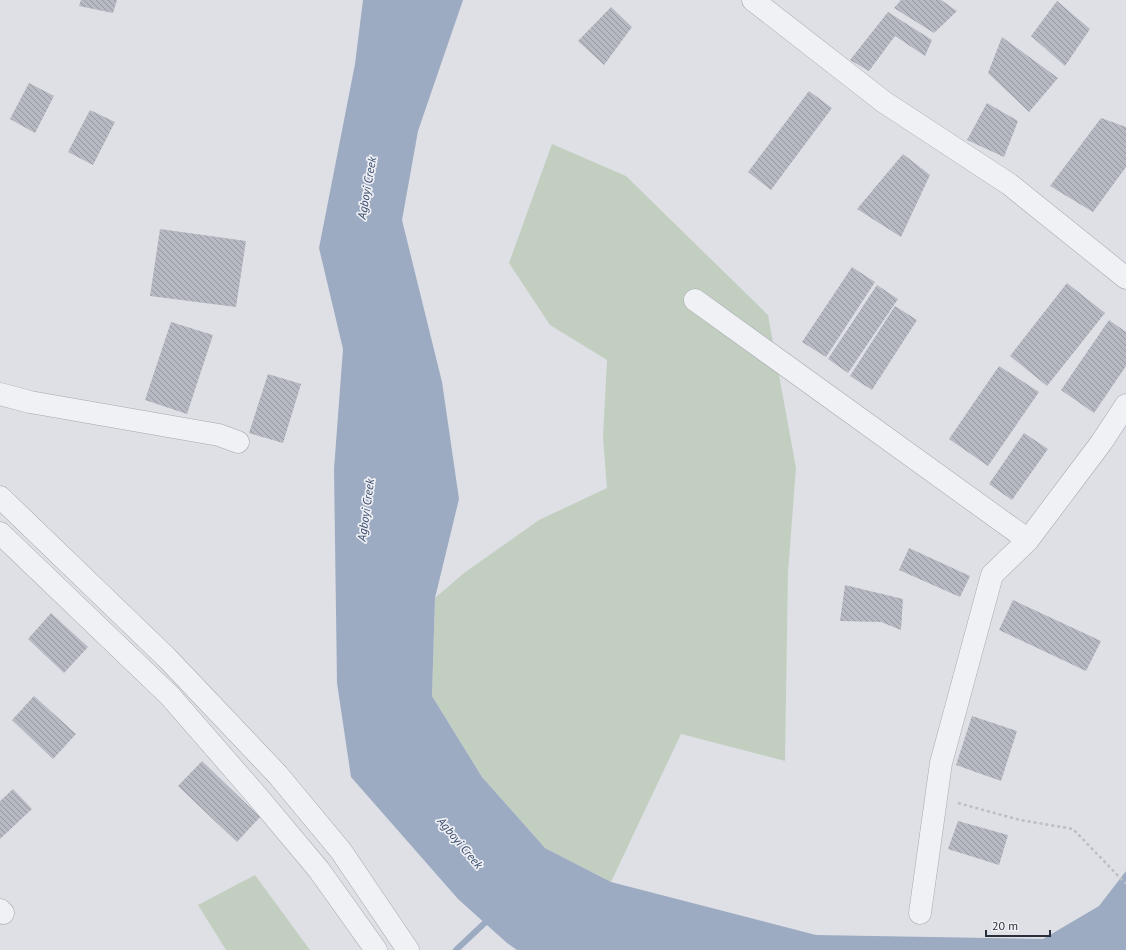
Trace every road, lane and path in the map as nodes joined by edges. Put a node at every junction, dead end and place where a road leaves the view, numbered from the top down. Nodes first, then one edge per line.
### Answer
1 (753, 0) edge
2 (1126, 278) edge
3 (695, 300) dead end
4 (0, 394) edge
5 (1126, 405) edge
6 (238, 442) dead end
7 (0, 497) edge
8 (0, 533) edge
9 (1028, 540) junction
10 (936, 798) junction
11 (1126, 884) edge
12 (920, 913) dead end
13 (376, 950) edge
14 (408, 950) edge

1 - 2 street
3 - 9 street
4 - 6 street
5 - 9 street
7 - 14 street
8 - 13 street
9 - 10 street
10 - 11 path
10 - 12 street

